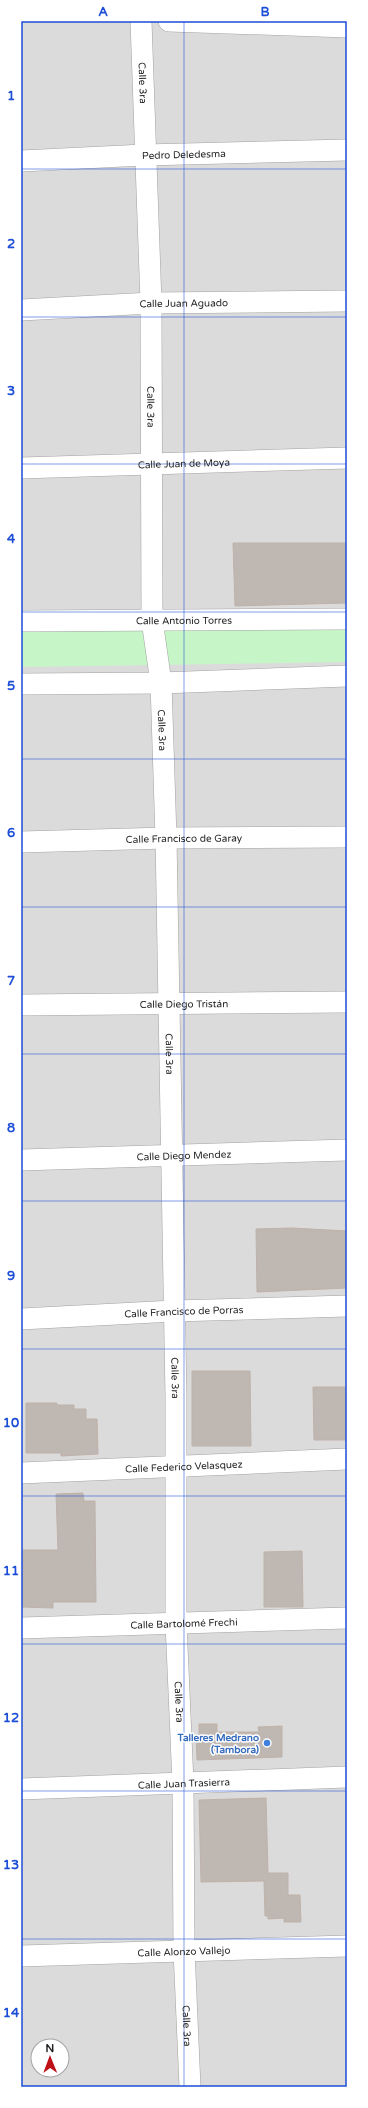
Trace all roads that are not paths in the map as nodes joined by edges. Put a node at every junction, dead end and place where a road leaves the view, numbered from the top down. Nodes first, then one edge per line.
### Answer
1 (141, 21) edge
2 (169, 21) edge
3 (347, 27) edge
4 (347, 150) edge
5 (144, 155) junction
6 (21, 161) edge
7 (347, 300) edge
8 (151, 303) junction
9 (21, 310) edge
10 (347, 458) edge
11 (152, 464) junction
12 (21, 468) edge
13 (347, 619) edge
14 (152, 620) junction
15 (21, 621) edge
16 (347, 676) edge
17 (161, 683) junction
18 (21, 684) edge
19 (347, 837) edge
20 (166, 838) junction
21 (21, 842) edge
22 (347, 1002) edge
23 (21, 1005) edge
24 (170, 1005) junction
25 (347, 1150) edge
26 (172, 1155) junction
27 (21, 1160) edge
28 (347, 1306) edge
29 (174, 1311) junction
30 (21, 1319) edge
31 (347, 1459) edge
32 (176, 1468) junction
33 (21, 1473) edge
34 (347, 1618) edge
35 (176, 1623) junction
36 (21, 1628) edge
37 (347, 1777) edge
38 (183, 1783) junction
39 (21, 1789) edge
40 (347, 1946) edge
41 (184, 1950) junction
42 (21, 1956) edge
43 (190, 2087) edge

1 - 5 street, Calle 3ra
2 - 3 street
4 - 5 street, Pedro Deledesma
5 - 6 street, Pedro Deledesma
5 - 8 street, Calle 3ra
7 - 8 street, Calle Juan Aguado
8 - 9 street, Calle Juan Aguado
8 - 11 street, Calle 3ra
10 - 11 street, Calle Juan de Moya
11 - 12 street, Calle Juan de Moya
11 - 14 street, Calle 3ra
13 - 14 street, Calle Antonio Torres
14 - 15 street, Calle Antonio Torres
14 - 17 street, Calle 3ra
16 - 17 street
17 - 18 street
17 - 20 street, Calle 3ra
19 - 20 street, Calle Francisco de Garay
20 - 21 street, Calle Francisco de Garay
20 - 24 street, Calle 3ra
22 - 24 street, Calle Diego Tristán
23 - 24 street, Calle Diego Tristán
24 - 26 street, Calle 3ra
25 - 26 street, Calle Diego Mendez
26 - 27 street, Calle Diego Mendez
26 - 29 street, Calle 3ra
28 - 29 street, Calle Francisco de Porras
29 - 30 street, Calle Francisco de Porras
29 - 32 street, Calle 3ra
31 - 32 street, Calle Federico Velasquez
32 - 33 street, Calle Federico Velasquez
32 - 35 street, Calle 3ra
34 - 35 street, Calle Bartolomé Frechi
35 - 36 street, Calle Bartolomé Frechi
35 - 38 street, Calle 3ra
37 - 38 street, Calle Juan Trasierra
38 - 39 street, Calle Juan Trasierra
38 - 41 street, Calle 3ra
40 - 41 street, Calle Alonzo Vallejo
41 - 42 street, Calle Alonzo Vallejo
41 - 43 street, Calle 3ra

